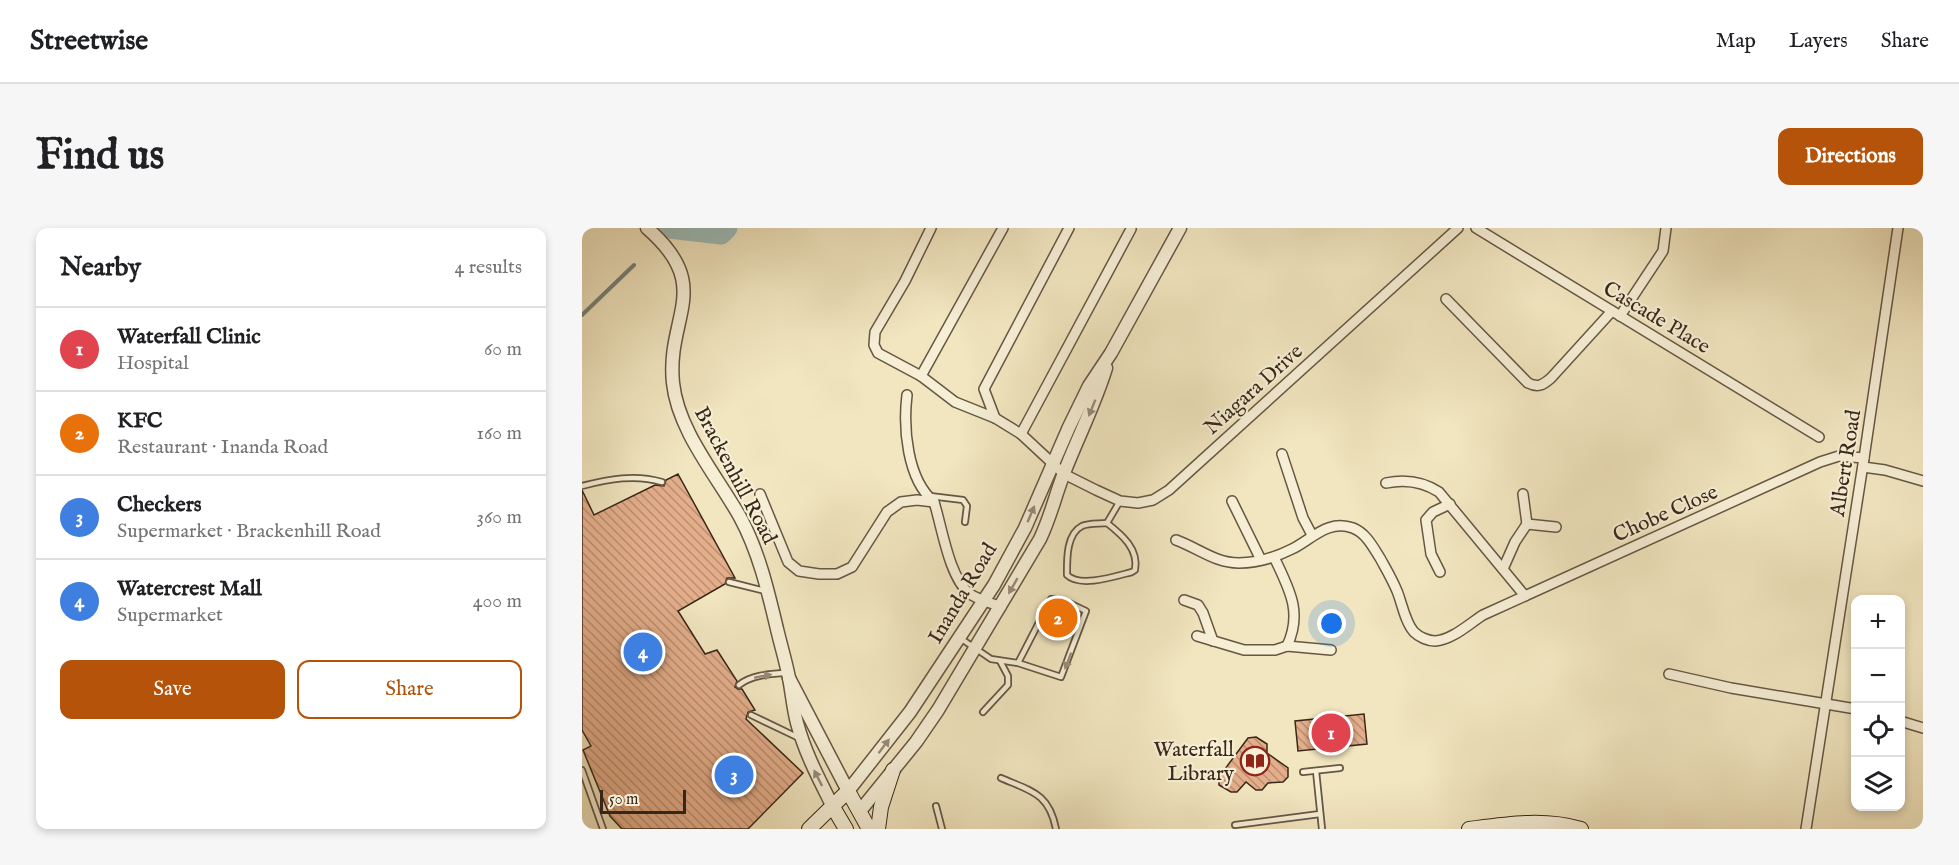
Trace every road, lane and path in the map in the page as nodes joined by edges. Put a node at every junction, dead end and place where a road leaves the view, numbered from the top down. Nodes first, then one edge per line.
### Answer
1 (647, 228) edge
2 (930, 228) edge
3 (1003, 228) edge
4 (1069, 228) edge
5 (1180, 228) edge
6 (1458, 228) edge
7 (1476, 228) edge
8 (1666, 228) edge
9 (1898, 228) edge
10 (1131, 229) edge
11 (1446, 299) dead end
12 (1616, 314) junction
13 (1111, 353) junction
14 (921, 376) junction
15 (907, 395) dead end
16 (996, 418) junction
17 (1021, 434) junction
18 (1819, 437) dead end
19 (1282, 454) dead end
20 (1864, 462) junction
21 (1053, 464) junction
22 (1064, 474) junction
23 (1923, 481) edge
24 (662, 482) dead end
25 (1386, 483) dead end
26 (582, 486) edge
27 (760, 494) dead end
28 (1523, 494) dead end
29 (930, 498) junction
30 (1120, 501) junction
31 (1232, 501) dead end
32 (1449, 504) junction
33 (965, 522) dead end
34 (1107, 523) junction
35 (1527, 524) junction
36 (1556, 527) dead end
37 (1312, 535) junction
38 (1176, 540) dead end
39 (1274, 557) junction
40 (1262, 560) junction
41 (1503, 569) junction
42 (1440, 572) dead end
43 (731, 580) dead end
44 (768, 592) junction
45 (1525, 596) junction
46 (984, 600) junction
47 (1184, 600) dead end
48 (1001, 608) junction
49 (1197, 636) dead end
50 (960, 638) junction
51 (1213, 641) junction
52 (1287, 646) junction
53 (976, 649) junction
54 (1330, 650) dead end
55 (1000, 661) junction
56 (1018, 663) junction
57 (1669, 674) dead end
58 (789, 675) junction
59 (739, 685) dead end
60 (1826, 703) junction
61 (1851, 708) edge
62 (983, 712) dead end
63 (751, 715) dead end
64 (1905, 723) edge
65 (1923, 728) edge
66 (802, 739) junction
67 (1340, 768) dead end
68 (582, 770) edge
69 (893, 770) junction
70 (1316, 771) junction
71 (1303, 772) dead end
72 (1001, 778) dead end
73 (848, 791) junction
74 (936, 806) dead end
75 (833, 807) junction
76 (860, 811) junction
77 (1320, 814) junction
78 (1234, 825) dead end
79 (1518, 826) edge
80 (844, 828) edge
81 (603, 829) edge
82 (809, 829) edge
83 (869, 829) edge
84 (878, 829) edge
85 (942, 829) edge
86 (1056, 829) edge
87 (1322, 829) edge
88 (1469, 829) edge
89 (1581, 829) edge
90 (1806, 829) edge

1 - 44 street, Brackenhill Road
2 - 14 street, Niagara Drive
3 - 14 street
4 - 16 street
5 - 13 street, Inanda Road
6 - 30 street, Niagara Drive
7 - 12 street, Cascade Place
8 - 12 street
9 - 20 street, Albert Road
10 - 17 street
11 - 12 street
12 - 18 street, Cascade Place
13 - 21 street, Inanda Road
13 -> 22 street, Inanda Road
14 - 16 street, Niagara Drive
15 - 29 street
16 - 17 street, Niagara Drive
17 - 21 street, Niagara Drive
19 - 37 street
20 - 23 street, Chobe Close
20 - 45 street, Chobe Close
20 - 60 street, Albert Road
21 - 22 street, Niagara Drive
46 -> 21 street, Inanda Road
22 - 30 street, Niagara Drive
22 -> 48 street, Inanda Road
24 - 26 lane
25 - 32 street
27 - 29 street
28 - 35 street
29 - 33 lane
29 - 46 street
30 - 34 lane
31 - 40 street
32 - 41 street
32 - 42 street
34 - 34 lane
35 - 36 street
35 - 41 street
37 - 39 street, Chobe Close
37 - 45 street, Chobe Close
38 - 40 street, Chobe Close
39 - 40 street, Chobe Close
39 - 52 street
41 - 45 street
43 - 44 lane
44 - 58 street, Brackenhill Road
46 - 48 street
46 - 50 street, Inanda Road
47 - 51 street
48 - 53 street, Inanda Road
49 - 51 street
50 - 53 lane
73 -> 50 street, Inanda Road
51 - 52 street
52 - 54 street
53 - 55 lane
53 - 69 street, Inanda Road
55 - 56 lane
55 - 62 lane
56 -> 56 lane
57 - 60 street
59 -> 58 lane
58 - 66 street, Brackenhill Road
58 - 73 street, Brackenhill Road
60 - 61 street
60 - 90 street, Albert Road
63 - 66 lane
64 - 65 street
75 -> 66 street, Brackenhill Road
67 - 70 lane
68 - 81 lane
69 - 76 street, Inanda Road
69 - 84 main road
70 - 71 lane
70 - 77 lane
72 - 86 lane
73 - 75 main road, Inanda Road
73 - 76 main road
74 - 85 lane
75 - 80 main road
75 - 82 main road, Inanda Road
76 - 80 main road, Inanda Road
76 - 83 main road
77 - 78 lane
77 - 87 lane
79 - 88 main road
79 - 89 main road

